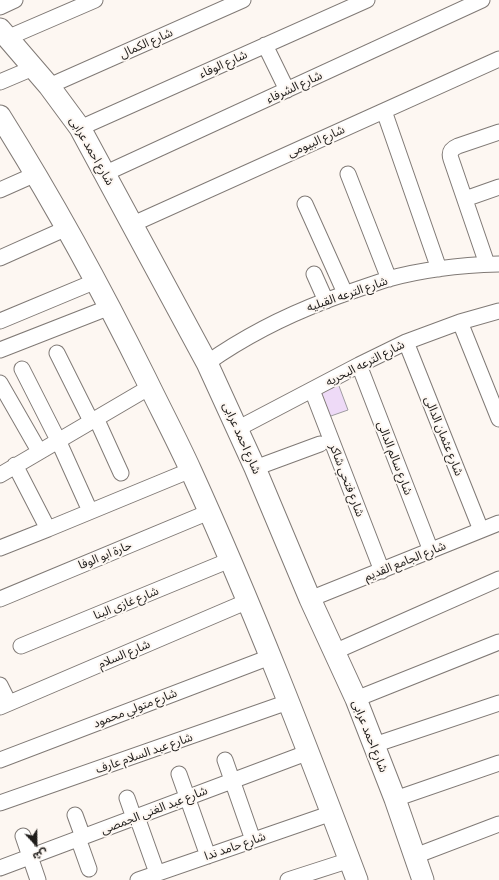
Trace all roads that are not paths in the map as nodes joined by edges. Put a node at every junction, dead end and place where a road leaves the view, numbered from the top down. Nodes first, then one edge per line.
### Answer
1 (15, 0) edge
2 (95, 0) edge
3 (243, 0) edge
4 (367, 0) edge
5 (482, 0) edge
6 (0, 7) edge
7 (4, 34) edge
8 (265, 46) junction
9 (499, 59) edge
10 (33, 68) junction
11 (0, 82) edge
12 (49, 86) junction
13 (287, 90) junction
14 (384, 111) junction
15 (0, 116) edge
16 (80, 128) junction
17 (499, 132) edge
18 (106, 173) junction
19 (36, 174) junction
20 (348, 174) dead end
21 (499, 187) edge
22 (0, 190) edge
23 (465, 199) junction
24 (305, 204) dead end
25 (133, 224) junction
26 (67, 228) junction
27 (0, 258) edge
28 (493, 264) edge
29 (439, 269) junction
30 (314, 274) dead end
31 (389, 279) junction
32 (96, 281) junction
33 (345, 293) junction
34 (326, 301) junction
35 (110, 307) junction
36 (499, 311) edge
37 (0, 321) edge
38 (460, 322) junction
39 (406, 342) junction
40 (0, 350) edge
41 (57, 353) dead end
42 (207, 363) junction
43 (359, 365) junction
44 (22, 369) dead end
45 (0, 383) edge
46 (150, 387) junction
47 (312, 390) junction
48 (94, 419) junction
49 (499, 419) edge
50 (237, 429) junction
51 (58, 440) junction
52 (320, 444) dead end
53 (39, 451) junction
54 (15, 465) junction
55 (255, 468) junction
56 (191, 470) junction
57 (1, 472) edge
58 (121, 473) dead end
59 (90, 511) junction
60 (209, 512) junction
61 (499, 523) edge
62 (48, 529) junction
63 (481, 530) junction
64 (0, 548) edge
65 (430, 551) junction
66 (230, 560) junction
67 (382, 571) junction
68 (499, 579) edge
69 (0, 598) edge
70 (310, 599) junction
71 (248, 601) junction
72 (499, 642) edge
73 (21, 646) dead end
74 (334, 652) junction
75 (270, 657) junction
76 (0, 685) edge
77 (356, 699) junction
78 (288, 702) junction
79 (499, 703) edge
80 (4, 705) edge
81 (374, 745) junction
82 (309, 752) junction
83 (0, 760) edge
84 (225, 760) dead end
85 (499, 763) edge
86 (179, 774) dead end
87 (233, 781) junction
88 (127, 798) dead end
89 (187, 798) junction
90 (395, 799) junction
91 (0, 803) edge
92 (332, 813) junction
93 (75, 815) dead end
94 (135, 817) junction
95 (499, 824) edge
96 (23, 836) dead end
97 (81, 838) junction
98 (253, 840) junction
99 (30, 856) junction
100 (208, 856) junction
101 (415, 856) junction
102 (350, 860) junction
103 (0, 868) edge
104 (89, 869) dead end
105 (157, 873) junction
106 (38, 880) edge
107 (138, 880) edge
108 (288, 880) edge
109 (358, 880) edge
110 (423, 880) edge

1 - 6 street
2 - 7 street
3 - 12 street, شارع الكمال
4 - 8 street, شارع الوفاء
5 - 13 street, شارع الشرفاء
7 - 10 street, شارع احمد عرابى
8 - 13 street
8 - 16 street, شارع الوفاء
9 - 14 street, شارع البيومى
10 - 11 street
10 - 12 street, شارع احمد عرابى
12 - 16 street, شارع احمد عرابى
13 - 18 street, شارع الشرفاء
14 - 25 street, شارع البيومى
14 - 29 street
15 - 19 street
16 - 18 street, شارع احمد عرابى
17 - 23 street
18 - 25 street, شارع احمد عرابى
19 - 22 street
19 - 26 street
20 - 31 street
21 - 23 street
23 - 28 street
24 - 33 street
25 - 42 street, شارع احمد عرابى
26 - 27 street
26 - 32 street
28 - 29 street, شارع الترعه القبليه
29 - 31 street, شارع الترعه القبليه
30 - 34 street
31 - 33 street, شارع الترعه القبليه
32 - 35 street
32 - 37 street
33 - 34 street, شارع الترعه القبليه
34 - 42 street, شارع الترعه القبليه
35 - 40 street
35 - 46 street
36 - 38 street, شارع الترعه البحريه
38 - 39 street, شارع الترعه البحريه
38 - 49 street
39 - 43 street, شارع الترعه البحريه
39 - 63 street, شارع عثمان الدالى
41 - 48 street
42 - 50 street, شارع احمد عرابى
43 - 47 street, شارع الترعه البحريه
43 - 65 street, شارع سالم الدالى
44 - 51 street
45 - 53 street
46 - 48 street
46 - 56 street
47 - 50 street, شارع الترعه البحريه
47 - 67 street, شارع فتحي شاكر
48 - 51 street
48 - 58 street
50 - 55 street, شارع احمد عرابى
51 - 53 street
51 - 59 street
52 - 55 street
53 - 54 street
54 - 57 street
54 - 62 street
55 - 70 street, شارع احمد عرابى
56 - 59 street
56 - 60 street
59 - 62 street
60 - 66 street
60 - 69 street, حارة ابو الوفا
61 - 63 street, شارع الجامع القديم
62 - 64 street
63 - 65 street, شارع الجامع القديم
65 - 67 street, شارع الجامع القديم
66 - 71 street
66 - 73 street, شارع غازى البنا
67 - 70 street, شارع الجامع القديم
68 - 74 street
70 - 74 street, شارع احمد عرابى
71 - 75 street
71 - 80 street, شارع السلام
72 - 77 street
74 - 77 street, شارع احمد عرابى
75 - 78 street
75 - 83 street, شارع متولي محمود
76 - 80 street
77 - 81 street, شارع احمد عرابى
78 - 82 street
78 - 91 street, شارع عبد السلام عارف
79 - 81 street
81 - 90 street, شارع احمد عرابى
82 - 87 street, شارع عبد الغنى الجمصى
82 - 92 street
84 - 87 street
85 - 90 street
86 - 89 street
87 - 89 street, شارع عبد الغنى الجمصى
87 - 98 street
88 - 94 street
89 - 94 street, شارع عبد الغنى الجمصى
89 - 100 street
90 - 101 street, شارع احمد عرابى
92 - 98 street, شارع حامد ندا
92 - 102 street
93 - 97 street
94 - 97 street, شارع عبد الغنى الجمصى
94 - 105 street
95 - 101 street
96 - 99 street
97 - 99 street, شارع عبد الغنى الجمصى
97 - 104 street
98 - 100 street, شارع حامد ندا
99 - 103 street, شارع عبد الغنى الجمصى
99 - 106 street
100 - 105 street, شارع حامد ندا
101 - 110 street, شارع احمد عرابى
102 - 108 street
102 - 109 street
105 - 107 street, شارع حامد ندا

